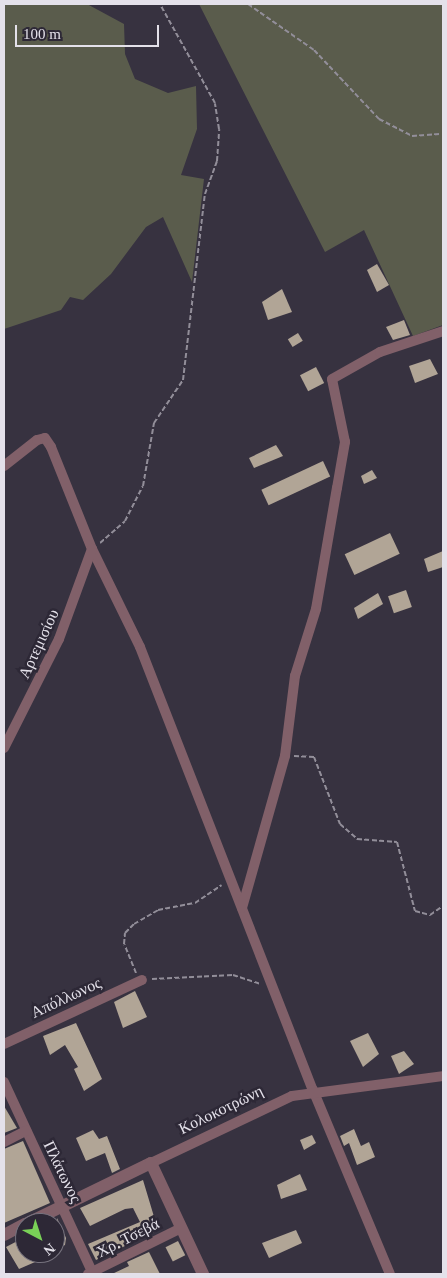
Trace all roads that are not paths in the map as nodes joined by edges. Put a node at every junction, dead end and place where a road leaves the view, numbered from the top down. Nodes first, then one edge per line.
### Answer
1 (443, 332) edge
2 (4, 466) edge
3 (92, 549) junction
4 (4, 748) edge
5 (242, 909) junction
6 (142, 980) road end
7 (4, 1044) edge
8 (443, 1076) edge
9 (4, 1082) edge
10 (313, 1090) junction
11 (26, 1131) junction
12 (4, 1142) edge
13 (151, 1163) junction
14 (62, 1206) junction
15 (48, 1213) edge
16 (181, 1228) junction
17 (91, 1274) edge
18 (203, 1274) edge
19 (390, 1274) edge

1 - 5 street
2 - 3 street
3 - 4 street, Αρτεμισίου
3 - 5 street
5 - 10 street
6 - 7 street, Απόλλωνος
8 - 10 street, Κολοκοτρώνη
9 - 11 street, Πλάτωνος
10 - 13 street, Κολοκοτρώνη
10 - 19 street
11 - 12 street
11 - 14 street, Πλάτωνος
13 - 14 street, Κολοκοτρώνη
13 - 16 street
14 - 15 street, Κολοκοτρώνη
14 - 17 street, Πλάτωνος
16 - 17 street, Χρ. Τσεβά
16 - 18 street

